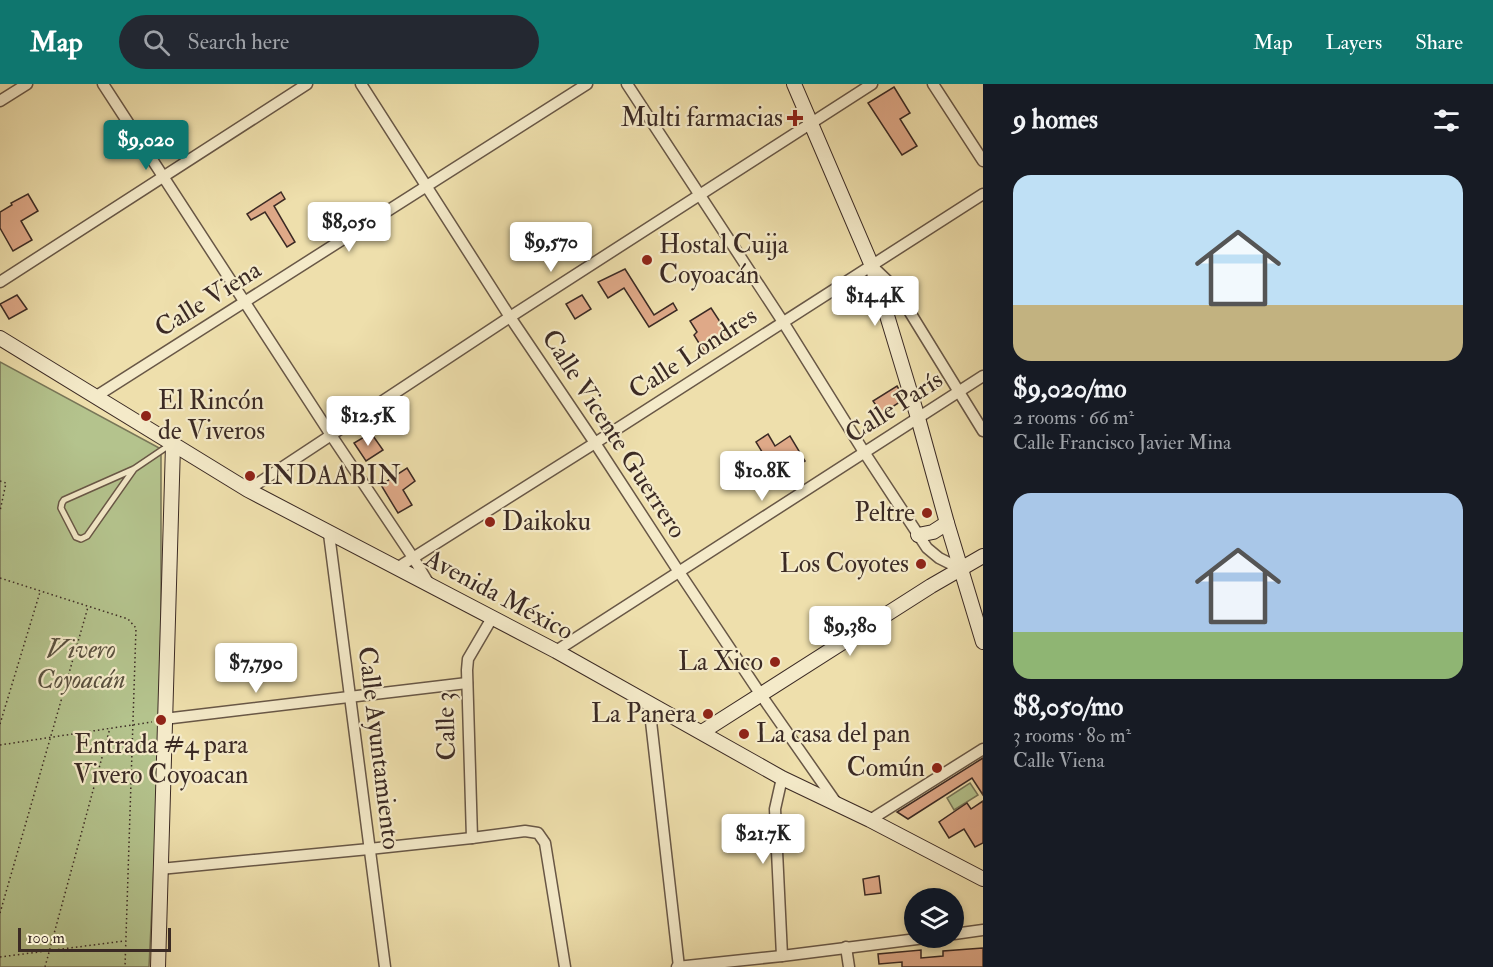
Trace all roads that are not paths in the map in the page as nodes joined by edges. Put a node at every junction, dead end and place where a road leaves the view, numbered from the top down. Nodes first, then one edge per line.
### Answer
1 (27, 84) edge
2 (103, 84) edge
3 (307, 84) edge
4 (361, 84) edge
5 (587, 84) edge
6 (627, 84) edge
7 (794, 84) edge
8 (872, 84) edge
9 (933, 84) edge
10 (0, 101) edge
11 (810, 123) junction
12 (983, 161) edge
13 (163, 176) junction
14 (426, 186) junction
15 (983, 194) edge
16 (698, 195) junction
17 (872, 266) junction
18 (0, 282) edge
19 (245, 302) junction
20 (510, 317) junction
21 (783, 322) junction
22 (0, 339) edge
23 (983, 376) edge
24 (959, 392) junction
25 (95, 397) junction
26 (918, 418) junction
27 (983, 430) edge
28 (331, 435) junction
29 (596, 443) junction
30 (172, 445) junction
31 (864, 453) junction
32 (134, 469) junction
33 (248, 490) junction
34 (946, 523) junction
35 (329, 534) junction
36 (918, 535) junction
37 (983, 556) edge
38 (414, 559) junction
39 (397, 568) junction
40 (961, 569) junction
41 (679, 572) junction
42 (430, 586) junction
43 (492, 618) junction
44 (983, 642) edge
45 (556, 651) junction
46 (467, 683) junction
47 (761, 695) junction
48 (351, 696) junction
49 (649, 704) junction
50 (164, 719) junction
51 (702, 732) junction
52 (983, 749) edge
53 (782, 778) junction
54 (838, 804) junction
55 (870, 820) junction
56 (472, 838) junction
57 (369, 849) junction
58 (160, 869) junction
59 (983, 879) edge
60 (983, 930) edge
61 (964, 933) edge
62 (904, 940) edge
63 (846, 947) junction
64 (782, 956) junction
65 (158, 967) edge
66 (385, 967) edge
67 (565, 967) edge
68 (678, 967) edge
69 (849, 967) edge

1 - 10 street
2 - 13 street
3 - 13 street
4 - 14 street, Calle Vicente Guerrero
5 - 14 street, Calle Viena
6 - 16 street
7 - 11 street
8 - 11 street
9 - 12 street
11 - 16 street
11 - 17 street
13 - 18 street
13 - 19 street
14 - 19 street, Calle Viena
14 - 20 street, Calle Vicente Guerrero
15 - 17 street, Calle Londres
16 - 20 street
16 - 21 street
17 - 21 street, Calle Londres
17 - 24 street
17 - 26 street
19 - 25 street, Calle Viena
19 - 28 street
20 - 28 street
20 - 29 street, Calle Vicente Guerrero
21 - 29 street, Calle Londres
21 - 31 street
22 - 25 street, Avenida México
23 - 24 street, Calle París
24 - 26 street, Calle París
24 - 27 street
25 - 30 street, Avenida México
26 - 31 street, Calle París
26 - 34 street
28 - 33 street
28 - 38 street
29 - 38 street, Calle Londres
29 - 41 street, Calle Vicente Guerrero
30 - 32 lane
30 - 33 street, Avenida México
30 - 50 street
31 - 36 street
31 - 41 street, Calle París
32 - 32 lane
33 - 35 street, Avenida México
34 - 36 street
34 - 40 street
35 - 39 street, Avenida México
35 - 48 street, Calle Ayuntamiento
36 - 40 street
37 - 40 street
38 - 39 street, Calle Londres
38 - 42 street
39 - 42 street, Avenida México
40 - 44 street
40 - 47 street
41 - 45 street, Calle París
41 - 47 street, Calle Vicente Guerrero
42 - 43 street, Avenida México
43 - 45 street, Avenida México
43 - 46 street, Calle 3
45 - 49 street, Avenida México
46 - 48 street
46 - 56 street, Calle 3
47 - 51 street
47 - 54 street, Calle Vicente Guerrero
48 - 50 street
48 - 57 street, Calle Ayuntamiento
49 - 51 street, Avenida México
49 - 68 street
50 - 58 street
51 - 53 street, Avenida México
52 - 55 street
53 - 54 street, Avenida México
53 - 64 street
54 - 55 street, Avenida México
55 - 59 street, Avenida México
56 - 57 street
56 - 67 street
57 - 58 street
57 - 66 street, Calle Ayuntamiento
58 - 65 street
60 - 61 street
62 - 63 street
63 - 64 street
63 - 69 street
64 - 68 street

